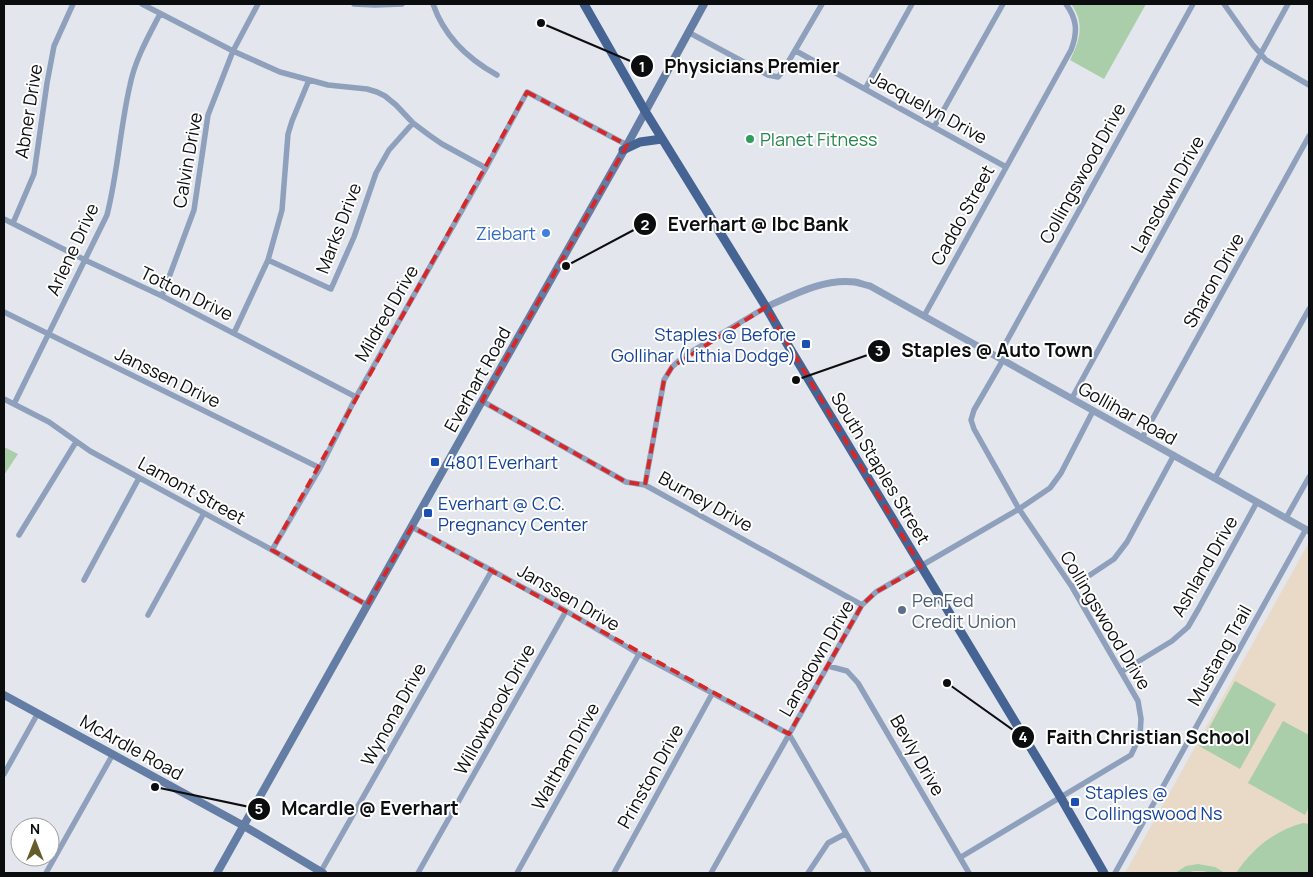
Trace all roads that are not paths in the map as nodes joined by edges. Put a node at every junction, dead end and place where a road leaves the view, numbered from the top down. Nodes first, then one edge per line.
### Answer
1 (74, 4) edge
2 (142, 4) edge
3 (258, 4) edge
4 (354, 4) edge
5 (402, 4) edge
6 (433, 4) edge
7 (584, 4) edge
8 (704, 4) edge
9 (822, 4) edge
10 (912, 4) edge
11 (1003, 4) edge
12 (1066, 4) edge
13 (1193, 4) edge
14 (1224, 4) edge
15 (1288, 4) edge
16 (160, 14) junction
17 (688, 32) junction
18 (233, 51) junction
19 (796, 51) junction
20 (1260, 54) junction
21 (497, 75) dead end
22 (309, 80) junction
23 (1309, 85) edge
24 (865, 89) junction
25 (645, 111) junction
26 (413, 123) junction
27 (934, 127) junction
28 (1309, 136) edge
29 (662, 139) junction
30 (625, 147) junction
31 (1006, 167) junction
32 (486, 168) junction
33 (4, 219) edge
34 (13, 224) junction
35 (85, 260) junction
36 (268, 260) junction
37 (162, 296) junction
38 (766, 307) junction
39 (1309, 309) edge
40 (4, 312) edge
41 (924, 316) junction
42 (234, 332) junction
43 (47, 334) junction
44 (1001, 359) junction
45 (356, 397) junction
46 (4, 398) edge
47 (1072, 398) junction
48 (482, 401) junction
49 (14, 404) junction
50 (1093, 411) junction
51 (1142, 438) junction
52 (76, 442) junction
53 (1174, 455) junction
54 (320, 468) junction
55 (1309, 477) edge
56 (138, 478) junction
57 (1215, 478) junction
58 (645, 485) junction
59 (1257, 502) junction
60 (1019, 509) junction
61 (204, 513) junction
62 (1286, 518) junction
63 (412, 527) junction
64 (1308, 530) edge
65 (19, 536) dead end
66 (272, 550) junction
67 (921, 567) junction
68 (492, 570) junction
69 (84, 580) dead end
70 (1072, 587) junction
71 (367, 605) junction
72 (862, 605) junction
73 (566, 611) junction
74 (148, 615) dead end
75 (639, 654) junction
76 (828, 666) junction
77 (1121, 672) junction
78 (4, 694) edge
79 (712, 694) junction
80 (38, 713) junction
81 (788, 734) junction
82 (113, 754) junction
83 (4, 774) edge
84 (1061, 798) junction
85 (244, 826) junction
86 (846, 834) junction
87 (961, 857) junction
88 (46, 873) edge
89 (217, 873) edge
90 (321, 873) edge
91 (418, 873) edge
92 (517, 873) edge
93 (614, 873) edge
94 (711, 873) edge
95 (808, 873) edge
96 (869, 873) edge
97 (969, 873) edge
98 (1104, 873) edge
99 (1115, 873) edge

1 - 34 street, Abner Drive
2 - 16 street
3 - 18 street, Calvin Drive
4 - 5 street
6 - 21 street
7 - 25 main road, South Staples Street
8 - 17 main road, Everhart Road
9 - 19 street
10 - 24 street
11 - 27 street
12 - 31 street, Caddo Street
13 - 44 street, Collingswood Drive
14 - 20 street
15 - 20 street, Lansdown Drive
16 - 18 street
16 - 35 street, Arlene Drive
17 - 19 street
17 - 25 main road, Everhart Road
18 - 22 street
18 - 37 street, Calvin Drive
19 - 24 street, Jacquelyn Drive
20 - 23 street
20 - 47 street, Lansdown Drive
22 - 26 street
22 - 36 street
24 - 27 street, Jacquelyn Drive
25 - 29 main road, South Staples Street
25 - 30 main road, Everhart Road
26 - 32 street
26 - 36 street, Marks Drive
27 - 31 street, Jacquelyn Drive
28 - 51 street, Sharon Drive
29 - 30 main road
29 - 38 main road, South Staples Street
30 - 32 street, Mildred Drive
30 - 48 main road, Everhart Road
31 - 41 street, Caddo Street
32 - 45 street, Mildred Drive
33 - 34 street, Totton Drive
34 - 35 street, Totton Drive
35 - 37 street, Totton Drive
35 - 43 street, Arlene Drive
36 - 42 street
37 - 42 street, Totton Drive
38 - 41 street, Gollihar Road
38 - 58 street
38 - 67 main road, South Staples Street
39 - 57 street
40 - 43 street, Janssen Drive
41 - 44 street, Gollihar Road
42 - 45 street, Totton Drive
43 - 49 street, Arlene Drive
43 - 54 street, Janssen Drive
44 - 47 street, Gollihar Road
44 - 60 street, Collingswood Drive
45 - 54 street, Mildred Drive
46 - 49 street, Lamont Street
47 - 50 street, Gollihar Road
48 - 58 street, Burney Drive
48 - 63 main road, Everhart Road
49 - 52 street, Lamont Street
50 - 51 street, Gollihar Road
50 - 60 street, Lansdown Drive
51 - 53 street, Gollihar Road
52 - 56 street, Lamont Street
52 - 65 street
53 - 57 street, Gollihar Road
53 - 70 street
54 - 66 street, Mildred Drive
55 - 62 street
56 - 61 street, Lamont Street
56 - 69 street
57 - 59 street, Gollihar Road
58 - 72 street, Burney Drive
59 - 62 street, Gollihar Road
59 - 77 street, Ashland Drive
60 - 67 street, Lansdown Drive
60 - 70 street, Collingswood Drive
61 - 66 street, Lamont Street
61 - 74 street
62 - 64 street, Gollihar Road
63 - 68 street, Janssen Drive
63 - 71 main road, Everhart Road
64 - 99 street, Mustang Trail
66 - 71 street, Lamont Street
67 - 72 street, Lansdown Drive
67 - 84 main road, South Staples Street
68 - 73 street, Janssen Drive
68 - 90 street, Wynona Drive
70 - 77 street, Collingswood Drive
71 - 85 main road, Everhart Road
72 - 76 street, Lansdown Drive
73 - 75 street, Janssen Drive
73 - 91 street, Willowbrook Drive
75 - 79 street, Janssen Drive
75 - 92 street, Waltham Drive
76 - 81 street, Lansdown Drive
76 - 87 street, Bevly Drive
77 - 84 street, Collingswood Drive
78 - 80 main road, McArdle Road
79 - 81 street, Lansdown Drive
79 - 93 street, Prinston Drive
80 - 82 main road, McArdle Road
80 - 83 street
81 - 86 street
81 - 94 street, Lansdown Drive
82 - 85 main road, McArdle Road
82 - 88 street
84 - 87 street, Collingswood Drive
84 - 98 main road, South Staples Street
85 - 89 main road, Everhart Road
85 - 90 main road, McArdle Road
86 - 95 street
86 - 96 street
87 - 97 street, Bevly Drive

